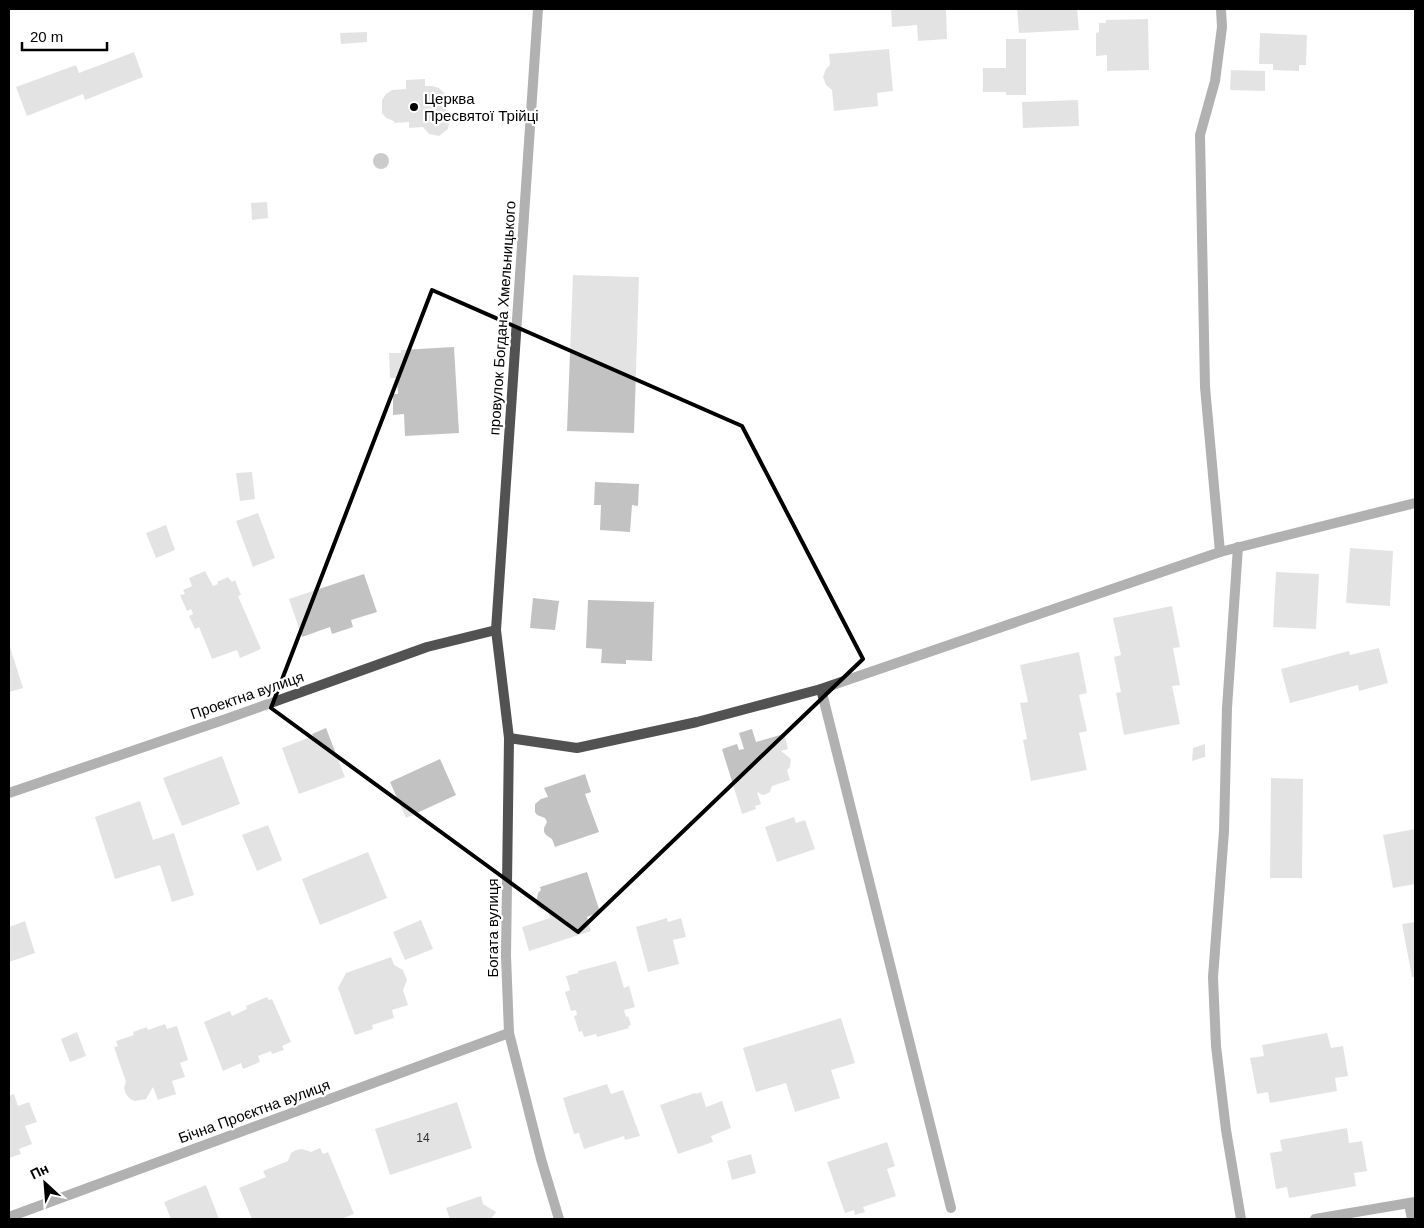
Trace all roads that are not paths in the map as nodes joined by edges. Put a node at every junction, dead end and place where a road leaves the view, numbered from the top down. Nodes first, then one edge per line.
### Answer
1 (538, 9) edge
2 (1221, 9) edge
3 (1415, 503) edge
4 (1238, 548) junction
5 (1220, 552) junction
6 (496, 630) junction
7 (821, 689) junction
8 (510, 738) junction
9 (9, 794) edge
10 (509, 1033) junction
11 (1412, 1203) edge
12 (951, 1208) dead end
13 (9, 1217) edge
14 (559, 1219) edge
15 (1241, 1219) edge
16 (1315, 1219) edge
17 (1412, 1219) edge

1 - 6 street, провулок Богдана Хмельницького
2 - 5 street
3 - 4 street
4 - 5 street
4 - 15 street
5 - 7 street
6 - 8 street, Богата вулиця
6 - 9 street, Проектна вулиця
7 - 8 street
7 - 12 street
8 - 10 street, Богата вулиця
10 - 13 street, Бічна Проєктна вулиця
10 - 14 street, Богата вулиця
11 - 16 street
11 - 17 street

